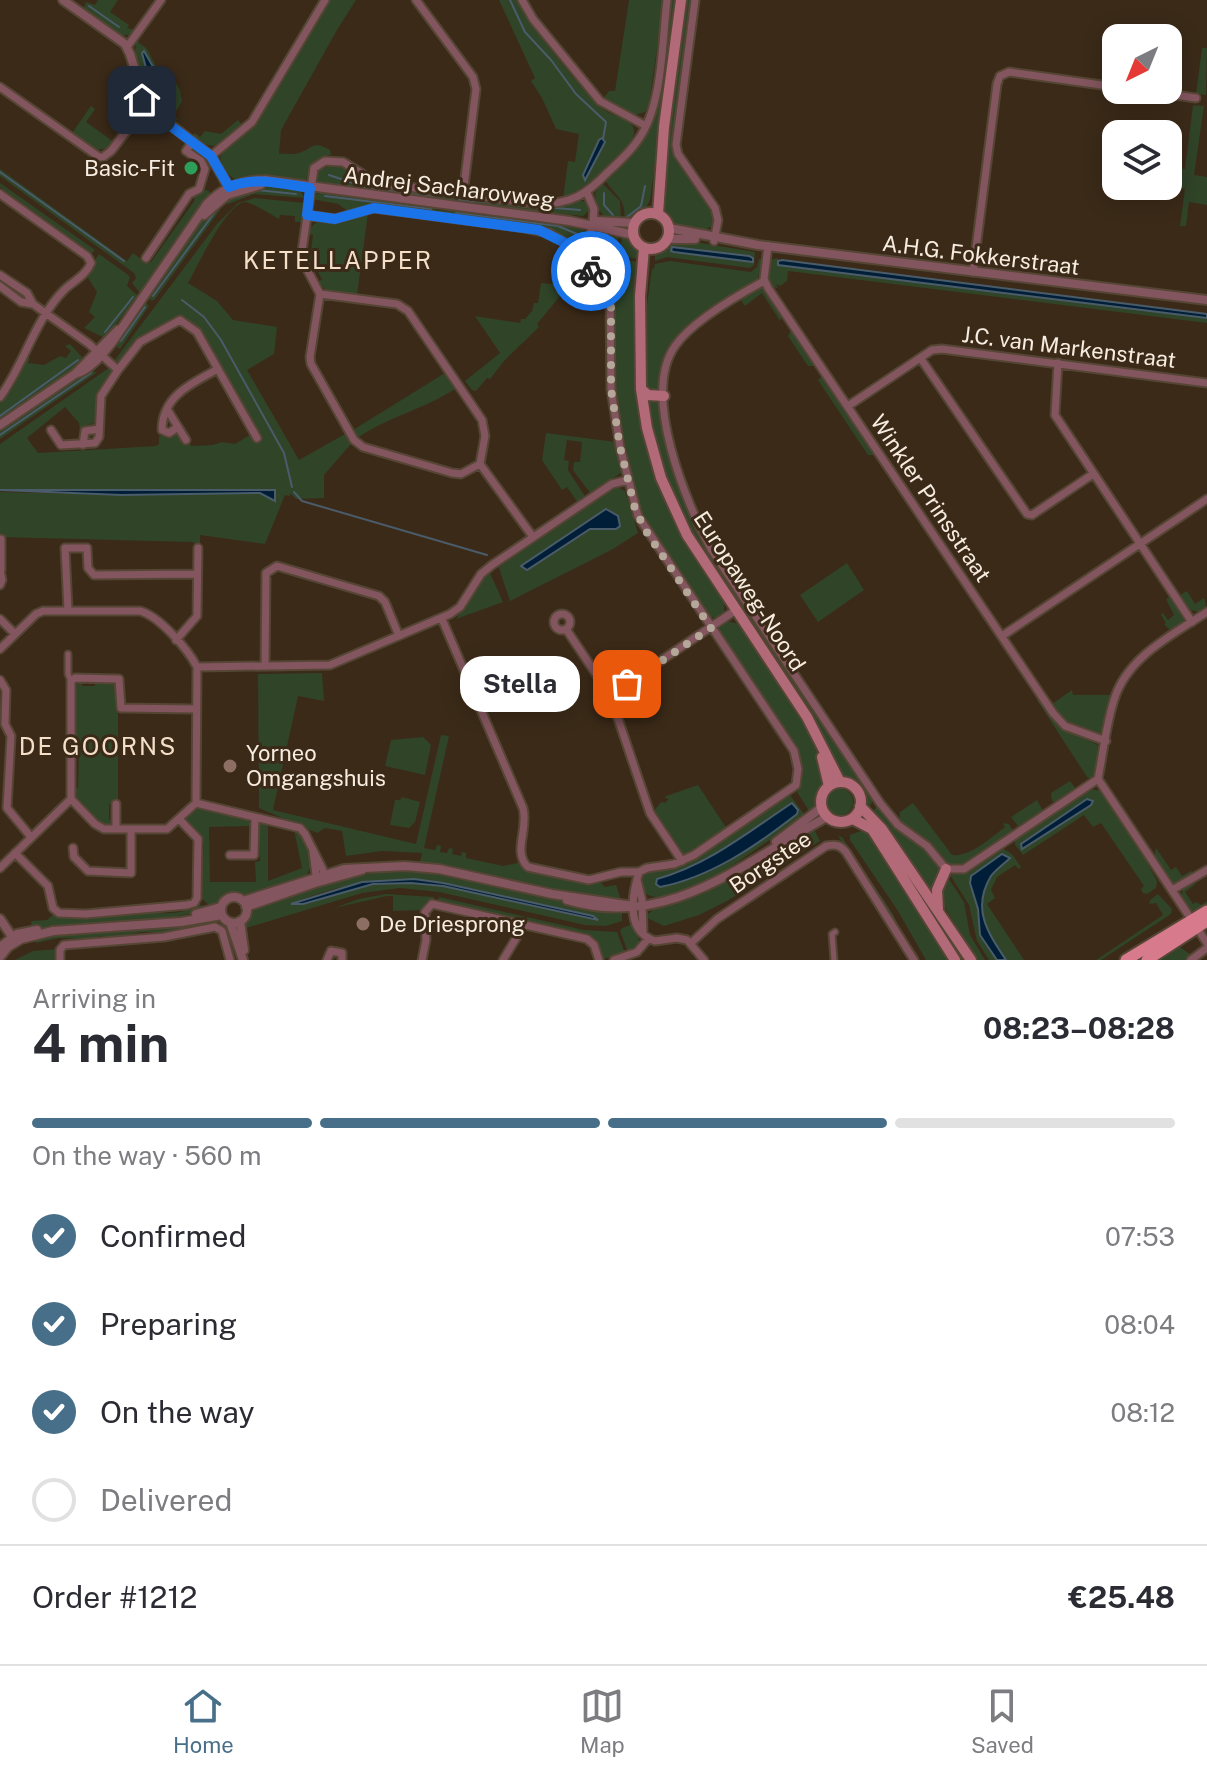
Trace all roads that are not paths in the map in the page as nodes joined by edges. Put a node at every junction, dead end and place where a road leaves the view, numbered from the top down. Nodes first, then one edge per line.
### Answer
1 (63, 0) edge
2 (161, 0) edge
3 (325, 0) edge
4 (416, 0) edge
5 (522, 0) edge
6 (667, 0) edge
7 (681, 0) edge
8 (695, 0) edge
9 (127, 47) junction
10 (1102, 85) edge
11 (0, 87) edge
12 (1182, 96) edge
13 (1196, 98) dead end
14 (146, 106) junction
15 (646, 126) junction
16 (193, 141) junction
17 (211, 156) junction
18 (310, 188) junction
19 (230, 190) junction
20 (587, 193) junction
21 (0, 194) edge
22 (463, 194) junction
23 (654, 213) junction
24 (307, 215) junction
25 (592, 224) junction
26 (634, 229) junction
27 (669, 234) junction
28 (715, 239) junction
29 (768, 246) junction
30 (649, 248) junction
31 (577, 253) junction
32 (146, 258) dead end
33 (973, 272) junction
34 (0, 275) edge
35 (764, 281) junction
36 (0, 286) edge
37 (320, 294) junction
38 (1207, 300) edge
39 (33, 304) junction
40 (46, 313) junction
41 (99, 353) junction
42 (921, 359) junction
43 (1058, 363) junction
44 (218, 369) junction
45 (118, 370) junction
46 (1207, 383) edge
47 (641, 389) junction
48 (664, 396) junction
49 (0, 397) edge
50 (848, 406) junction
51 (167, 409) junction
52 (0, 425) edge
53 (178, 427) junction
54 (99, 429) junction
55 (51, 430) dead end
56 (257, 438) dead end
57 (186, 440) dead end
58 (83, 445) junction
59 (480, 464) junction
60 (1093, 474) junction
61 (628, 480) junction
62 (1207, 499) edge
63 (533, 537) junction
64 (1, 539) edge
65 (1141, 543) junction
66 (198, 548) dead end
67 (0, 570) edge
68 (197, 574) junction
69 (0, 585) edge
70 (68, 610) junction
71 (736, 610) junction
72 (1207, 612) edge
73 (0, 619) edge
74 (442, 619) junction
75 (1192, 622) junction
76 (711, 628) junction
77 (566, 629) dead end
78 (15, 634) junction
79 (399, 636) junction
80 (1002, 636) junction
81 (176, 640) junction
82 (0, 649) edge
83 (68, 654) dead end
84 (265, 666) junction
85 (197, 667) junction
86 (0, 680) edge
87 (71, 681) junction
88 (610, 695) junction
89 (196, 709) junction
90 (1106, 741) junction
91 (819, 743) junction
92 (1098, 779) junction
93 (840, 782) junction
94 (829, 786) junction
95 (71, 799) junction
96 (196, 803) junction
97 (116, 804) dead end
98 (860, 806) junction
99 (824, 813) junction
100 (255, 818) junction
101 (853, 819) junction
102 (180, 820) junction
103 (116, 829) junction
104 (131, 829) junction
105 (31, 837) junction
106 (73, 848) dead end
107 (15, 853) junction
108 (230, 855) dead end
109 (682, 861) junction
110 (0, 868) edge
111 (946, 869) junction
112 (1207, 870) edge
113 (638, 876) junction
114 (321, 877) junction
115 (1172, 890) junction
116 (244, 904) junction
117 (638, 905) junction
118 (222, 911) junction
119 (938, 911) junction
120 (1207, 911) edge
121 (0, 919) edge
122 (240, 921) junction
123 (230, 922) junction
124 (1198, 923) edge
125 (524, 925) junction
126 (0, 928) edge
127 (835, 932) dead end
128 (645, 936) junction
129 (8, 942) edge
130 (691, 943) junction
131 (1207, 946) edge
132 (0, 957) edge
133 (243, 959) edge
134 (60, 960) edge
135 (230, 960) edge
136 (327, 960) edge
137 (342, 960) edge
138 (422, 960) edge
139 (503, 960) edge
140 (599, 960) edge
141 (614, 960) edge
142 (704, 960) edge
143 (834, 960) edge
144 (914, 960) edge
145 (955, 960) edge
146 (971, 960) edge
147 (1126, 960) edge
148 (1147, 960) edge
149 (1191, 960) edge

1 - 9 street
2 - 9 street
3 - 17 street
4 - 22 street
5 - 15 street
6 - 15 street
7 - 23 main road
8 - 28 street
9 - 14 street
10 - 33 street
11 - 14 street
12 - 13 street
14 - 16 street
15 - 20 street
16 - 17 street
16 - 32 street
17 - 19 street
18 - 19 street, Andrej Sacharovweg
18 - 22 street
18 - 24 street
18 - 25 street, Andrej Sacharovweg
19 - 41 street, Andrej Sacharovweg
20 - 22 street
20 - 25 street
21 - 40 street
23 - 26 main road
23 - 27 main road
24 - 31 street
24 - 37 street
25 - 26 street, Andrej Sacharovweg
25 - 31 street
26 - 30 main road
27 - 28 street, A.H.G. Fokkerstraat
27 - 30 main road
28 - 29 street, A.H.G. Fokkerstraat
29 - 33 street, A.H.G. Fokkerstraat
29 - 35 street
30 - 47 main road, Europaweg-Noord
31 - 61 street
33 - 38 street, A.H.G. Fokkerstraat
34 - 39 street
35 - 48 street
35 - 50 street, Winkler Prinsstraat
36 - 39 street
37 - 59 street
37 - 59 street
39 - 40 street
40 - 41 street
40 - 49 street
41 - 45 street
41 - 52 street, Andrej Sacharovweg
42 - 43 street, J.C. van Markenstraat
42 - 50 street, J.C. van Markenstraat
42 - 60 street
43 - 46 street, J.C. van Markenstraat
43 - 60 street
44 - 45 street
44 - 51 street
44 - 56 street
45 - 54 street
47 - 48 main road
47 - 71 main road, Europaweg-Noord
48 - 111 street
50 - 80 street, Winkler Prinsstraat
51 - 53 street
51 - 53 street
53 - 57 street
54 - 58 street
54 - 58 street
55 - 58 street
59 - 63 street
60 - 65 street
61 - 63 street
61 - 76 street
62 - 65 street
63 - 74 street
64 - 67 street
65 - 75 street
65 - 80 street
66 - 68 street
67 - 69 street
68 - 70 street
68 - 81 street
70 - 78 street
70 - 81 street
71 - 76 street
71 - 91 main road, Europaweg-Noord
72 - 75 street
73 - 78 street
74 - 79 street
74 - 113 street
75 - 90 street
76 - 88 street
76 - 109 street
77 - 88 street
78 - 82 street
79 - 84 street
79 - 84 street
80 - 90 street, Winkler Prinsstraat
81 - 85 street
83 - 87 street
84 - 85 street
85 - 89 street
86 - 105 street
87 - 89 street
87 - 95 street
88 - 109 street
89 - 96 street
90 - 92 street
91 - 93 main road, Europaweg-Noord
91 - 94 main road, Europaweg-Noord
92 - 111 street
92 - 115 street
93 - 94 main road
93 - 98 main road
94 - 99 main road
95 - 103 street
95 - 105 street
96 - 100 street
96 - 102 street
97 - 103 street
98 - 101 main road
98 - 119 main road
99 - 101 main road
99 - 117 street
100 - 108 street
100 - 114 street
101 - 145 main road
102 - 104 street
102 - 107 street
103 - 104 street
104 - 106 street
105 - 107 street
107 - 110 street
109 - 113 street
111 - 119 main road
112 - 115 street
113 - 117 street
114 - 116 street
114 - 117 street
115 - 124 street
116 - 118 street
116 - 122 street
117 - 128 street
118 - 123 street
118 - 129 street
119 - 146 main road
120 - 124 main road
121 - 129 street
122 - 123 street
122 - 133 street
123 - 133 street
124 - 131 street
124 - 147 main road
124 - 148 main road
125 - 138 street
125 - 139 street
125 - 140 street
126 - 129 street
127 - 143 street
128 - 130 street
128 - 141 street
129 - 132 street
130 - 142 street
130 - 144 street, Borgstee
131 - 149 street
134 - 135 street
136 - 137 street

